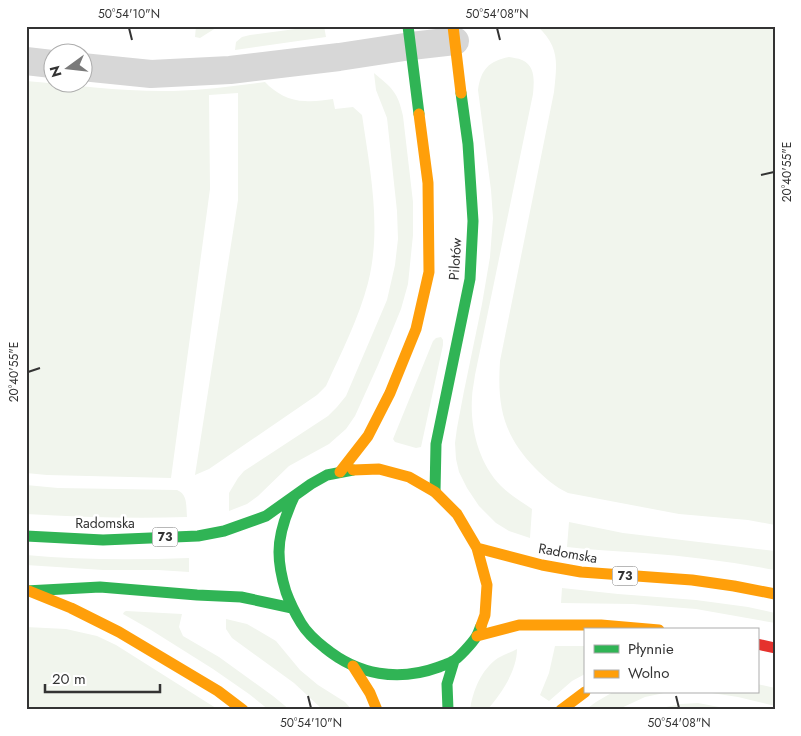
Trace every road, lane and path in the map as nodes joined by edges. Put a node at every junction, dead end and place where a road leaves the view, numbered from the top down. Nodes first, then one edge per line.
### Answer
1 (454, 34) edge
2 (410, 36) edge
3 (26, 61) edge
4 (42, 63) edge
5 (92, 68) edge
6 (340, 472) junction
7 (435, 492) junction
8 (294, 497) junction
9 (26, 536) edge
10 (477, 548) junction
11 (28, 591) edge
12 (775, 594) edge
13 (292, 608) junction
14 (636, 628) edge
15 (477, 636) junction
16 (758, 644) edge
17 (775, 648) edge
18 (454, 661) junction
19 (353, 666) junction
20 (584, 693) edge
21 (243, 710) edge
22 (377, 710) edge
23 (448, 710) edge
24 (561, 710) edge

1 - 2 street
1 - 7 main road, Pilotów
2 - 5 street
2 - 6 main road, Pilotów
3 - 4 street
6 - 7 main road, 73
6 - 8 main road, 73
7 - 10 main road, 73
8 - 9 main road, Radomska / 73
8 - 13 main road, 73
10 - 12 main road, Radomska / 73
10 - 15 main road, 73
11 - 13 main road
11 - 21 main road
13 - 19 main road, 73
14 - 15 main road
15 - 18 main road, 73
16 - 17 main road
18 - 19 main road, 73
18 - 23 main road
19 - 22 main road
20 - 24 main road

